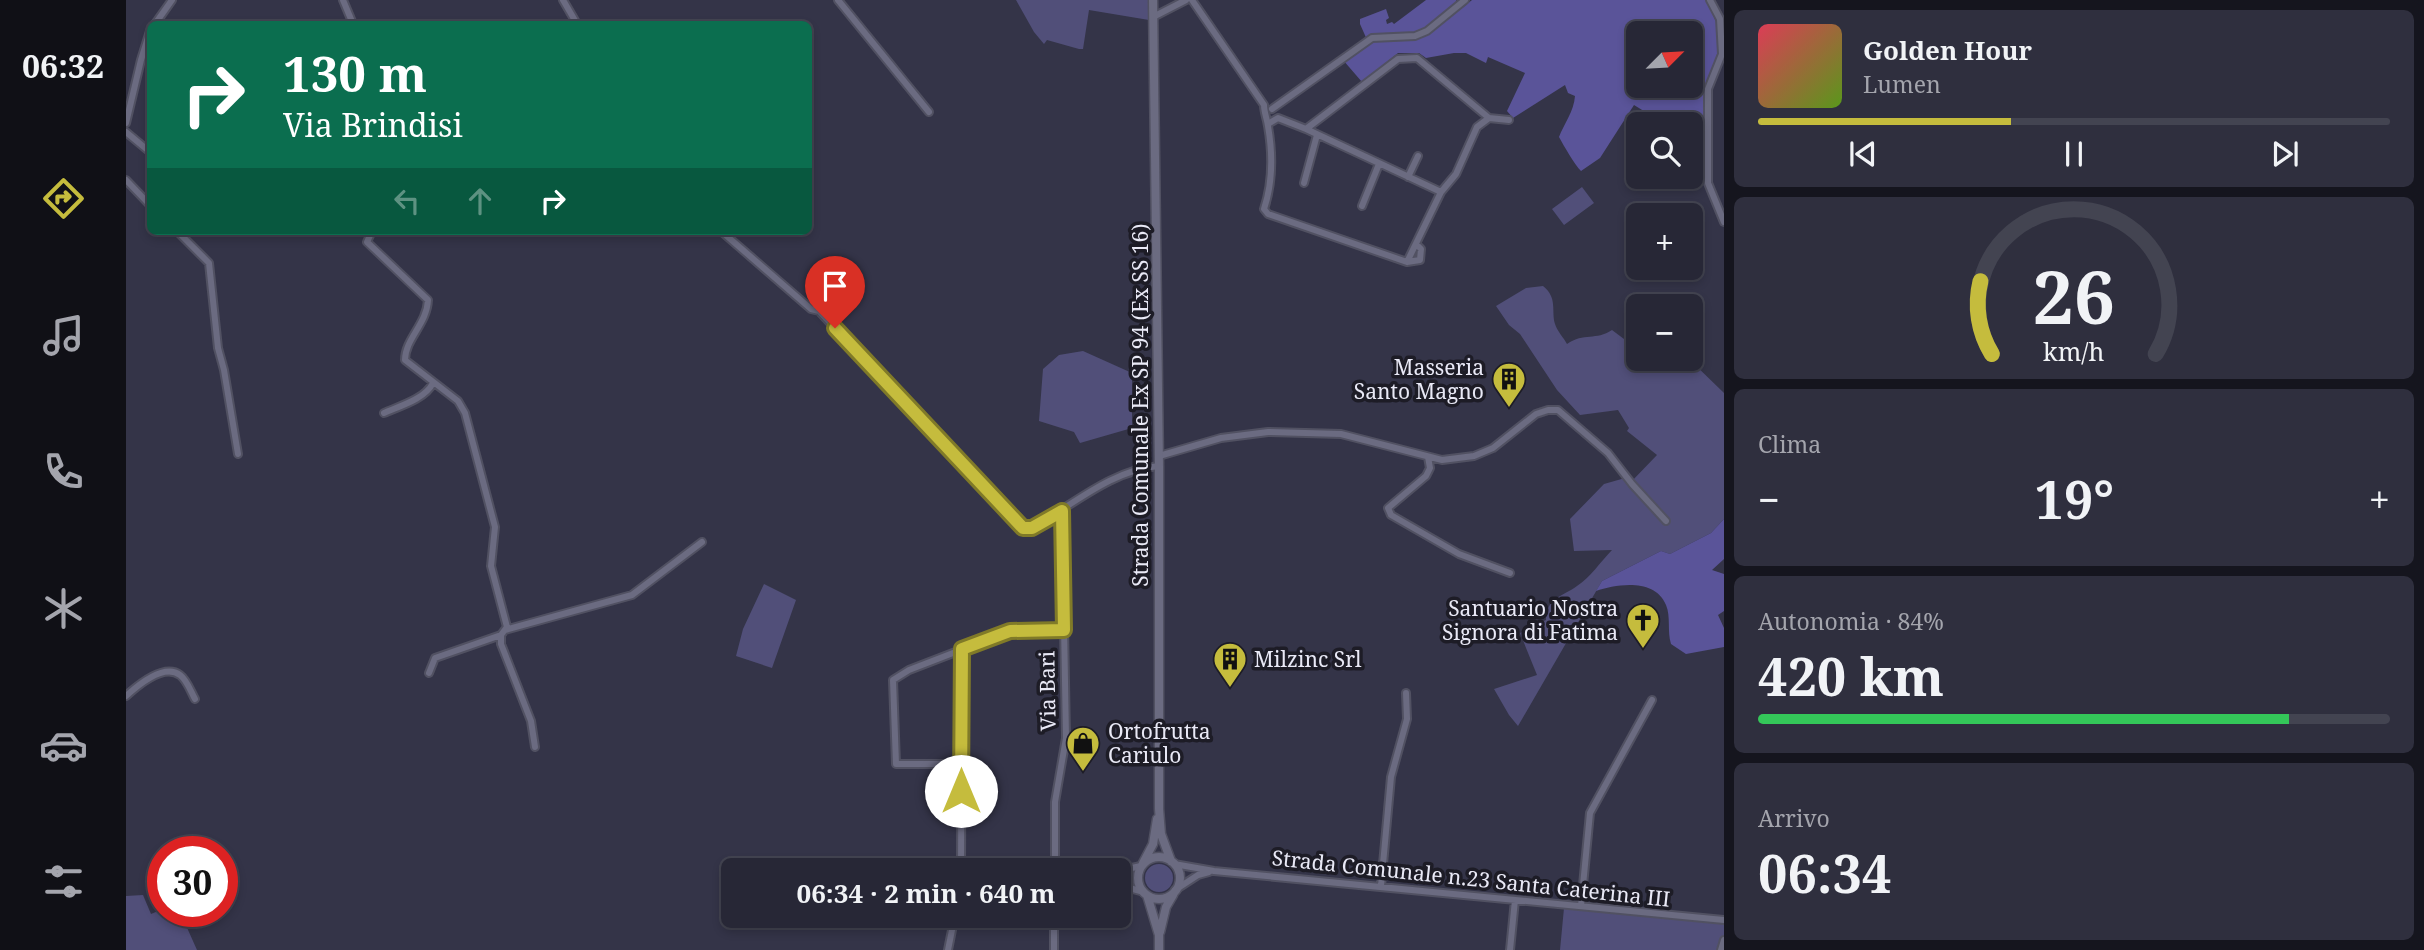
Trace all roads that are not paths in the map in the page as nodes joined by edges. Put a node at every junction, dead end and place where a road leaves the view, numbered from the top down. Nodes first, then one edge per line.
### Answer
1 (172, 0) edge
2 (342, 0) edge
3 (838, 0) edge
4 (1153, 0) edge
5 (1186, 0) edge
6 (1192, 0) edge
7 (1465, 0) edge
8 (1710, 0) edge
9 (566, 1) edge
10 (1153, 18) junction
11 (157, 21) edge
12 (352, 21) edge
13 (576, 21) edge
14 (147, 41) edge
15 (1264, 105) junction
16 (1272, 109) junction
17 (929, 112) dead end
18 (1278, 118) junction
19 (1489, 118) junction
20 (1509, 120) dead end
21 (126, 123) edge
22 (1268, 124) junction
23 (1306, 128) junction
24 (126, 132) edge
25 (1317, 135) junction
26 (147, 150) edge
27 (1418, 156) dead end
28 (1379, 164) junction
29 (1408, 177) junction
30 (126, 180) edge
31 (1304, 183) dead end
32 (1441, 192) junction
33 (147, 202) edge
34 (1362, 206) dead end
35 (1724, 222) edge
36 (181, 235) edge
37 (370, 235) edge
38 (726, 235) edge
39 (1416, 244) junction
40 (1407, 262) junction
41 (433, 383) junction
42 (384, 413) dead end
43 (238, 454) dead end
44 (1159, 456) junction
45 (1428, 457) junction
46 (1159, 466) junction
47 (1062, 511) junction
48 (1666, 521) dead end
49 (702, 542) dead end
50 (1510, 573) dead end
51 (1064, 630) junction
52 (503, 633) junction
53 (962, 649) junction
54 (429, 673) dead end
55 (1406, 693) dead end
56 (126, 696) edge
57 (195, 699) dead end
58 (1652, 700) dead end
59 (536, 747) dead end
60 (961, 764) junction
61 (1159, 809) junction
62 (961, 858) edge
63 (1055, 858) edge
64 (1172, 862) junction
65 (1142, 865) junction
66 (1131, 868) edge
67 (1214, 871) junction
68 (1381, 886) junction
69 (1131, 889) edge
70 (1175, 891) junction
71 (1145, 894) junction
72 (1515, 900) junction
73 (1581, 906) junction
74 (1724, 920) edge
75 (952, 928) edge
76 (1054, 928) edge
77 (1159, 935) junction
78 (1724, 940) edge
79 (948, 950) edge
80 (1054, 950) edge
81 (1159, 950) edge
82 (1510, 950) edge
83 (1721, 950) edge

1 - 11 street
2 - 12 street
3 - 17 street
4 - 10 main road, Strada Comunale Ex SP 94 (Ex SS 16)
5 - 10 street
6 - 15 street
7 - 16 street
8 - 35 street
9 - 13 street
10 - 44 main road, Strada Comunale Ex SP 94 (Ex SS 16)
14 - 21 street
15 - 16 street
15 - 22 street
16 - 18 street
18 - 22 street
18 - 23 street
19 - 20 street
19 - 23 street
19 - 32 street
22 - 40 street
23 - 25 street
24 - 26 street
25 - 28 street
25 - 31 street
27 - 29 street
28 - 29 street
28 - 34 street
29 - 32 street
30 - 33 street
32 - 39 street
36 - 43 street
37 - 41 street
38 - 47 street
39 - 40 street
39 - 40 street
41 - 42 street
41 - 52 street
44 - 45 street
44 - 46 main road, Strada Comunale Ex SP 94 (Ex SS 16)
45 - 48 street
45 - 50 street
46 - 47 street
46 - 61 main road, Strada Comunale Ex SP 94 (Ex SS 16)
47 - 51 street, Via Bari
49 - 52 street
51 - 53 street
51 - 63 street, Via Bari
52 - 54 street
52 - 59 street
53 - 60 street
53 - 60 street
55 - 68 street
56 - 57 street
58 - 73 street
60 - 62 street
61 - 64 main road, Strada Comunale Ex SP 94 (Ex SS 16)
61 - 65 main road, Strada Comunale Ex SP 94 (Ex SS 16)
64 - 65 main road
64 - 67 street, Strada Comunale n.23 Santa Caterina III
64 - 70 main road
65 - 66 street
65 - 71 main road
67 - 68 street, Strada Comunale n.23 Santa Caterina III
67 - 70 street
68 - 72 street, Strada Comunale n.23 Santa Caterina III
69 - 71 street
70 - 71 main road
70 - 77 main road
71 - 77 main road
72 - 73 street, Strada Comunale n.23 Santa Caterina III
72 - 82 street
73 - 74 street, Strada Comunale n.23 Santa Caterina III
75 - 79 street
76 - 80 street
77 - 81 main road
78 - 83 street

